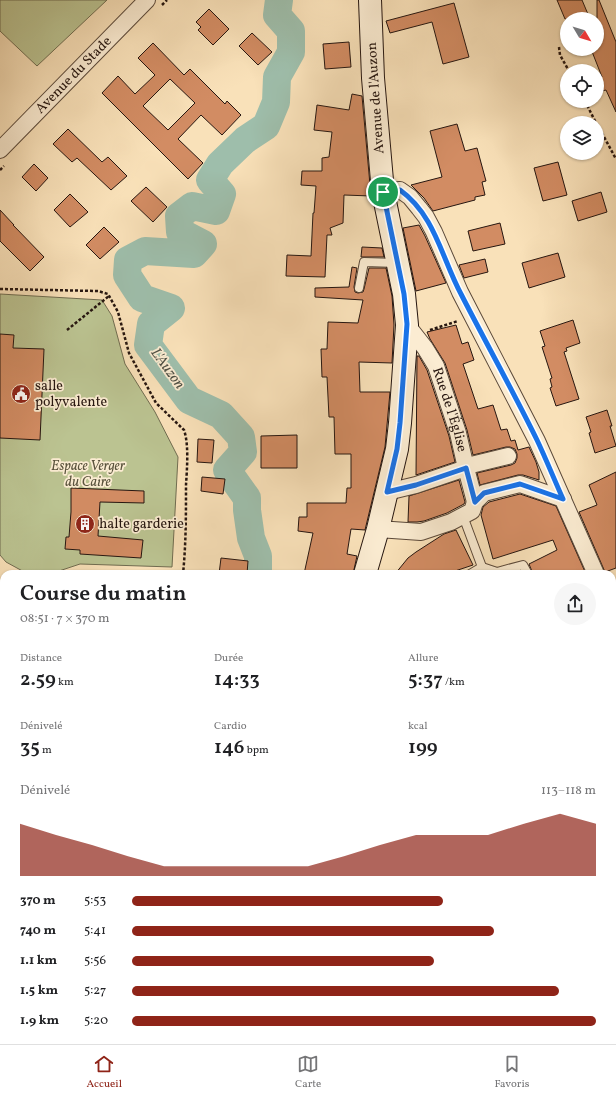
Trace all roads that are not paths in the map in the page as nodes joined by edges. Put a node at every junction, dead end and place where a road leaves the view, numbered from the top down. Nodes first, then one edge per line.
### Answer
1 (147, 0) edge
2 (370, 0) edge
3 (0, 150) edge
4 (383, 192) junction
5 (398, 263) junction
6 (359, 288) dead end
7 (411, 330) junction
8 (508, 456) dead end
9 (466, 468) junction
10 (387, 492) junction
11 (563, 499) junction
12 (475, 502) junction
13 (463, 516) junction
14 (378, 529) junction
15 (482, 567) junction
16 (366, 570) edge
17 (477, 570) edge
18 (491, 570) edge
19 (504, 570) edge
20 (526, 570) edge
21 (594, 570) edge

1 - 3 street, Avenue du Stade
2 - 4 main road, Avenue de l'Auzon
4 - 5 main road, Avenue de l'Auzon
4 - 11 street
5 - 6 lane
5 - 7 main road, Avenue de l'Auzon
7 - 9 street, Rue de l'Église
7 - 10 main road, Avenue de l'Auzon
8 - 9 street
9 - 10 street
9 - 12 street, Rue de l'Église
10 - 14 main road, Avenue de l'Auzon
11 - 12 street
11 - 21 street
12 - 13 street
13 - 14 street
13 - 15 lane
14 - 16 main road, Avenue de l'Auzon
15 - 17 lane
15 - 18 lane
19 - 20 lane

